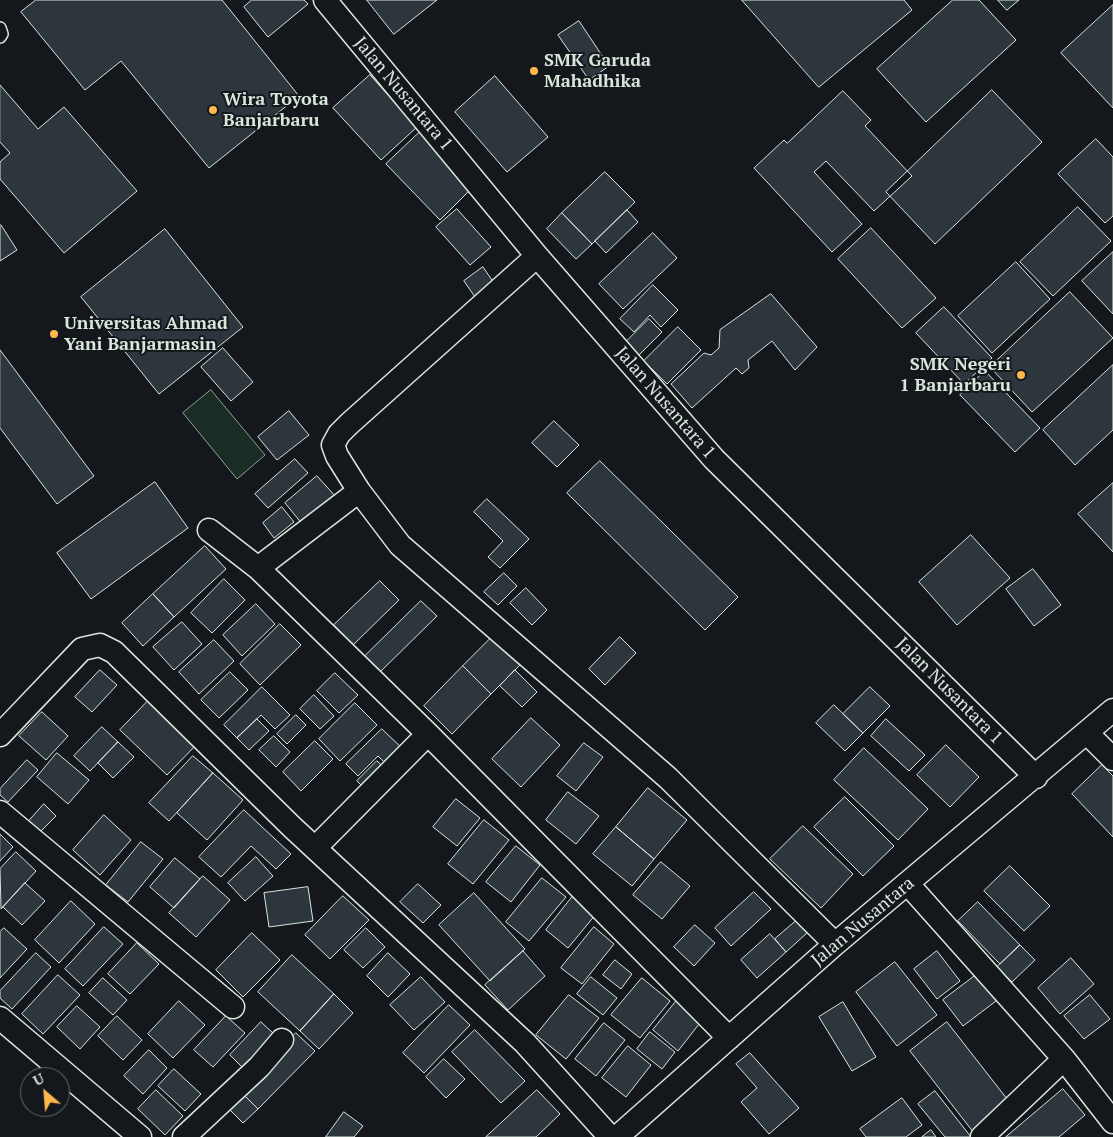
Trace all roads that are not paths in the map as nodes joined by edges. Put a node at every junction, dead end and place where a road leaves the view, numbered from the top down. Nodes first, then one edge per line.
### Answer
1 (326, 0) edge
2 (0, 28) edge
3 (0, 37) edge
4 (537, 256) junction
5 (359, 491) junction
6 (209, 530) dead end
7 (258, 568) junction
8 (1113, 710) edge
9 (1086, 733) junction
10 (428, 734) junction
11 (0, 735) edge
12 (1113, 759) edge
13 (1036, 776) junction
14 (0, 812) edge
15 (315, 848) junction
16 (908, 884) junction
17 (835, 944) junction
18 (233, 1008) dead end
19 (3, 1025) edge
20 (729, 1038) junction
21 (282, 1040) dead end
22 (1064, 1059) junction
23 (1113, 1122) edge
24 (140, 1137) edge
25 (184, 1137) edge
26 (610, 1137) edge
27 (617, 1137) edge
28 (982, 1137) edge

1 - 4 street, Jalan Nusantara 1
2 - 3 lane
4 - 5 street
4 - 13 street, Jalan Nusantara 1
5 - 7 street
5 - 17 street
6 - 7 street
7 - 10 street
8 - 9 street, Jalan Nusantara
9 - 12 street
9 - 13 street, Jalan Nusantara
10 - 15 street
10 - 20 street
11 - 15 street
13 - 16 street, Jalan Nusantara
14 - 18 street
15 - 26 street
16 - 17 street, Jalan Nusantara
16 - 22 street
17 - 20 street, Jalan Nusantara
19 - 24 street
20 - 27 street, Jalan Nusantara
21 - 25 street
22 - 23 street
22 - 28 street

